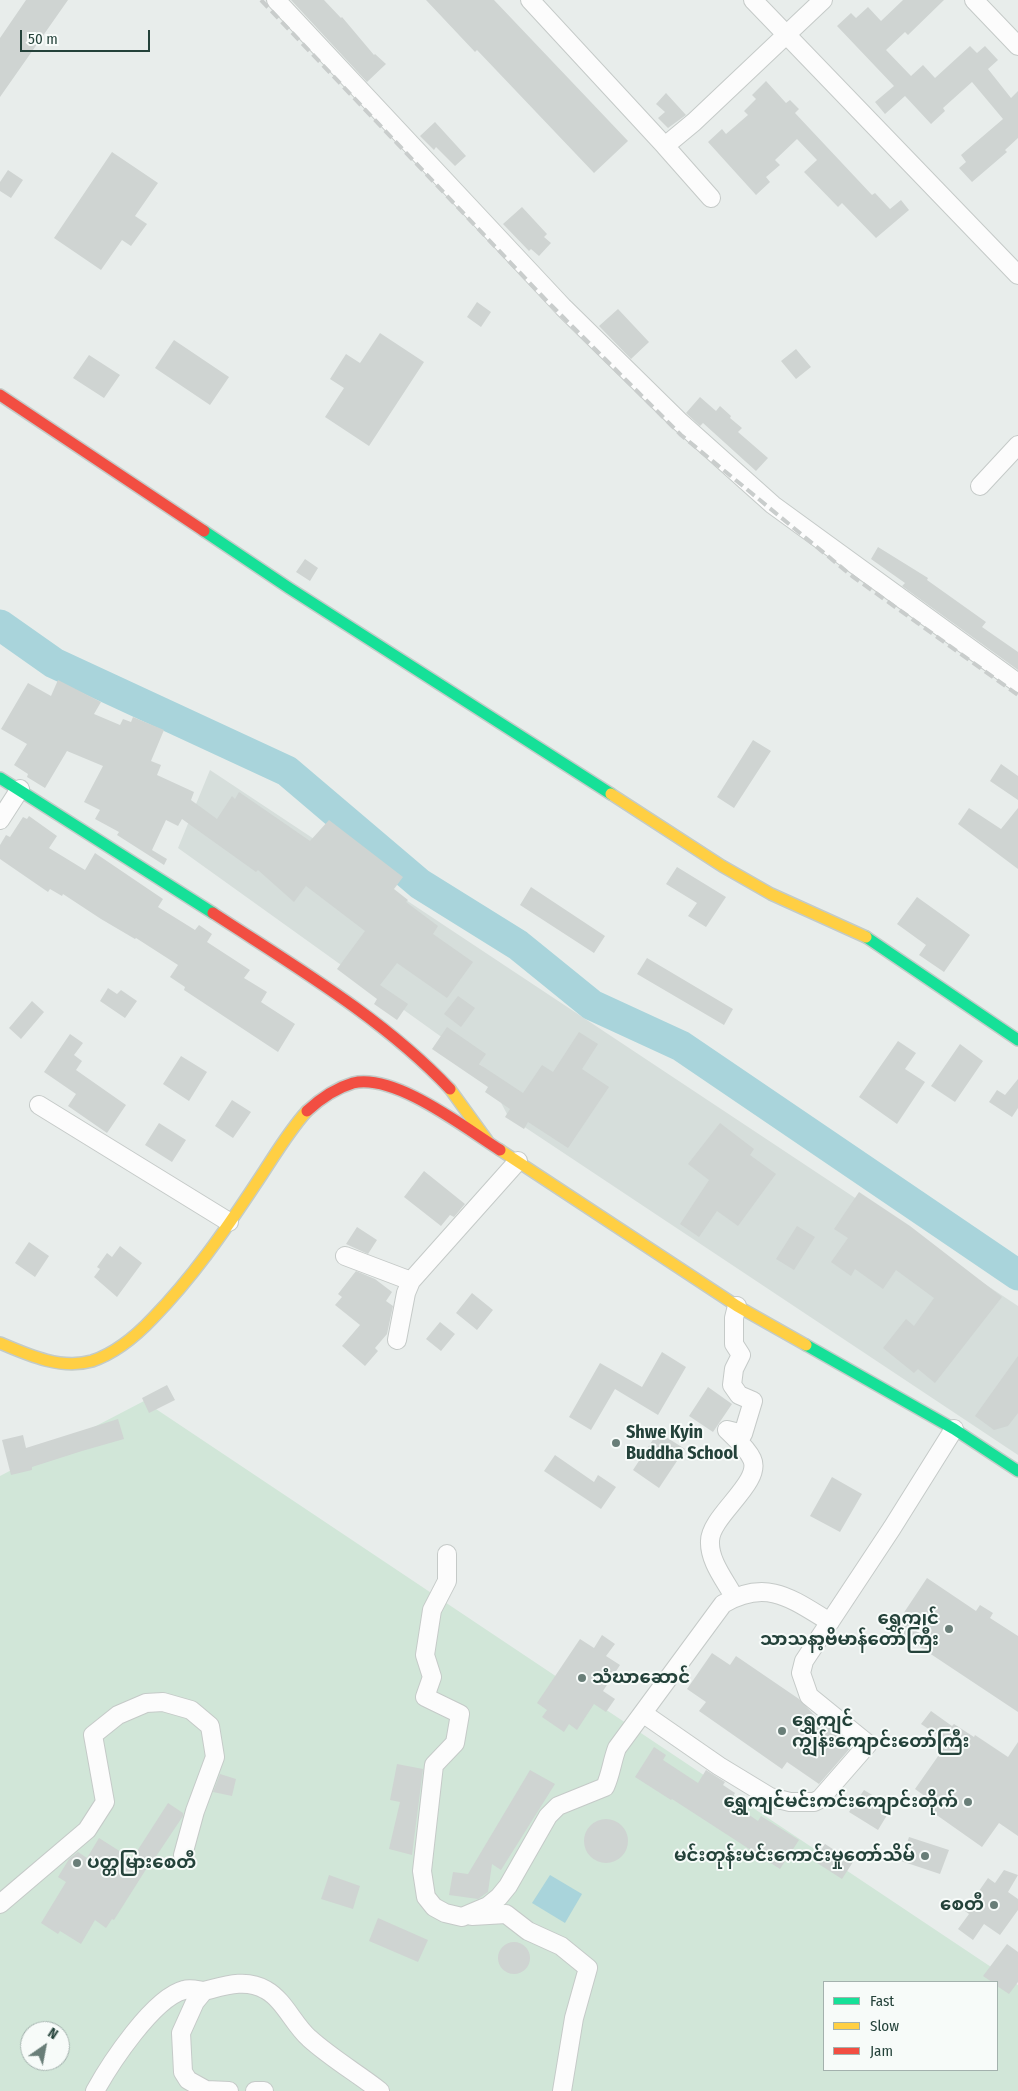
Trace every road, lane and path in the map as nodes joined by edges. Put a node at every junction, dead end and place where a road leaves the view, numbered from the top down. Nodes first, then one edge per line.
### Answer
1 (276, 0) edge
2 (530, 0) edge
3 (753, 0) edge
4 (823, 0) edge
5 (974, 0) edge
6 (787, 35) junction
7 (1018, 46) edge
8 (665, 146) junction
9 (711, 198) dead end
10 (1018, 275) edge
11 (0, 396) edge
12 (1018, 445) edge
13 (980, 486) dead end
14 (1018, 683) edge
15 (0, 778) edge
16 (20, 789) junction
17 (0, 820) edge
18 (1018, 1040) edge
19 (39, 1105) dead end
20 (487, 1141) junction
21 (518, 1161) junction
22 (229, 1222) junction
23 (345, 1256) dead end
24 (411, 1281) junction
25 (737, 1306) junction
26 (397, 1340) dead end
27 (0, 1343) edge
28 (954, 1429) junction
29 (1018, 1471) edge
30 (446, 1554) dead end
31 (734, 1597) junction
32 (830, 1622) junction
33 (644, 1714) junction
34 (183, 1855) dead end
35 (0, 1904) edge
36 (462, 1917) junction
37 (204, 1991) junction
38 (95, 2091) edge
39 (228, 2091) edge
40 (255, 2091) edge
41 (264, 2091) edge
42 (380, 2091) edge
43 (562, 2091) edge

1 - 14 street
2 - 8 street
3 - 6 street
4 - 6 street
5 - 7 street
6 - 8 street
6 - 10 street
8 - 9 street
11 - 18 street
12 - 13 street
15 - 16 street
16 - 17 street
16 - 20 street
19 - 22 street
20 - 21 street
20 - 22 street
21 - 24 street
21 - 25 street
22 - 27 street
23 - 24 street
24 - 26 street
25 - 28 street
25 - 31 street
28 - 29 street
28 - 32 street
30 - 36 street
31 - 32 street
31 - 33 street
32 - 33 street
33 - 36 street
34 - 35 street
36 - 43 street
37 - 38 street
37 - 39 street
37 - 42 street
40 - 41 street

